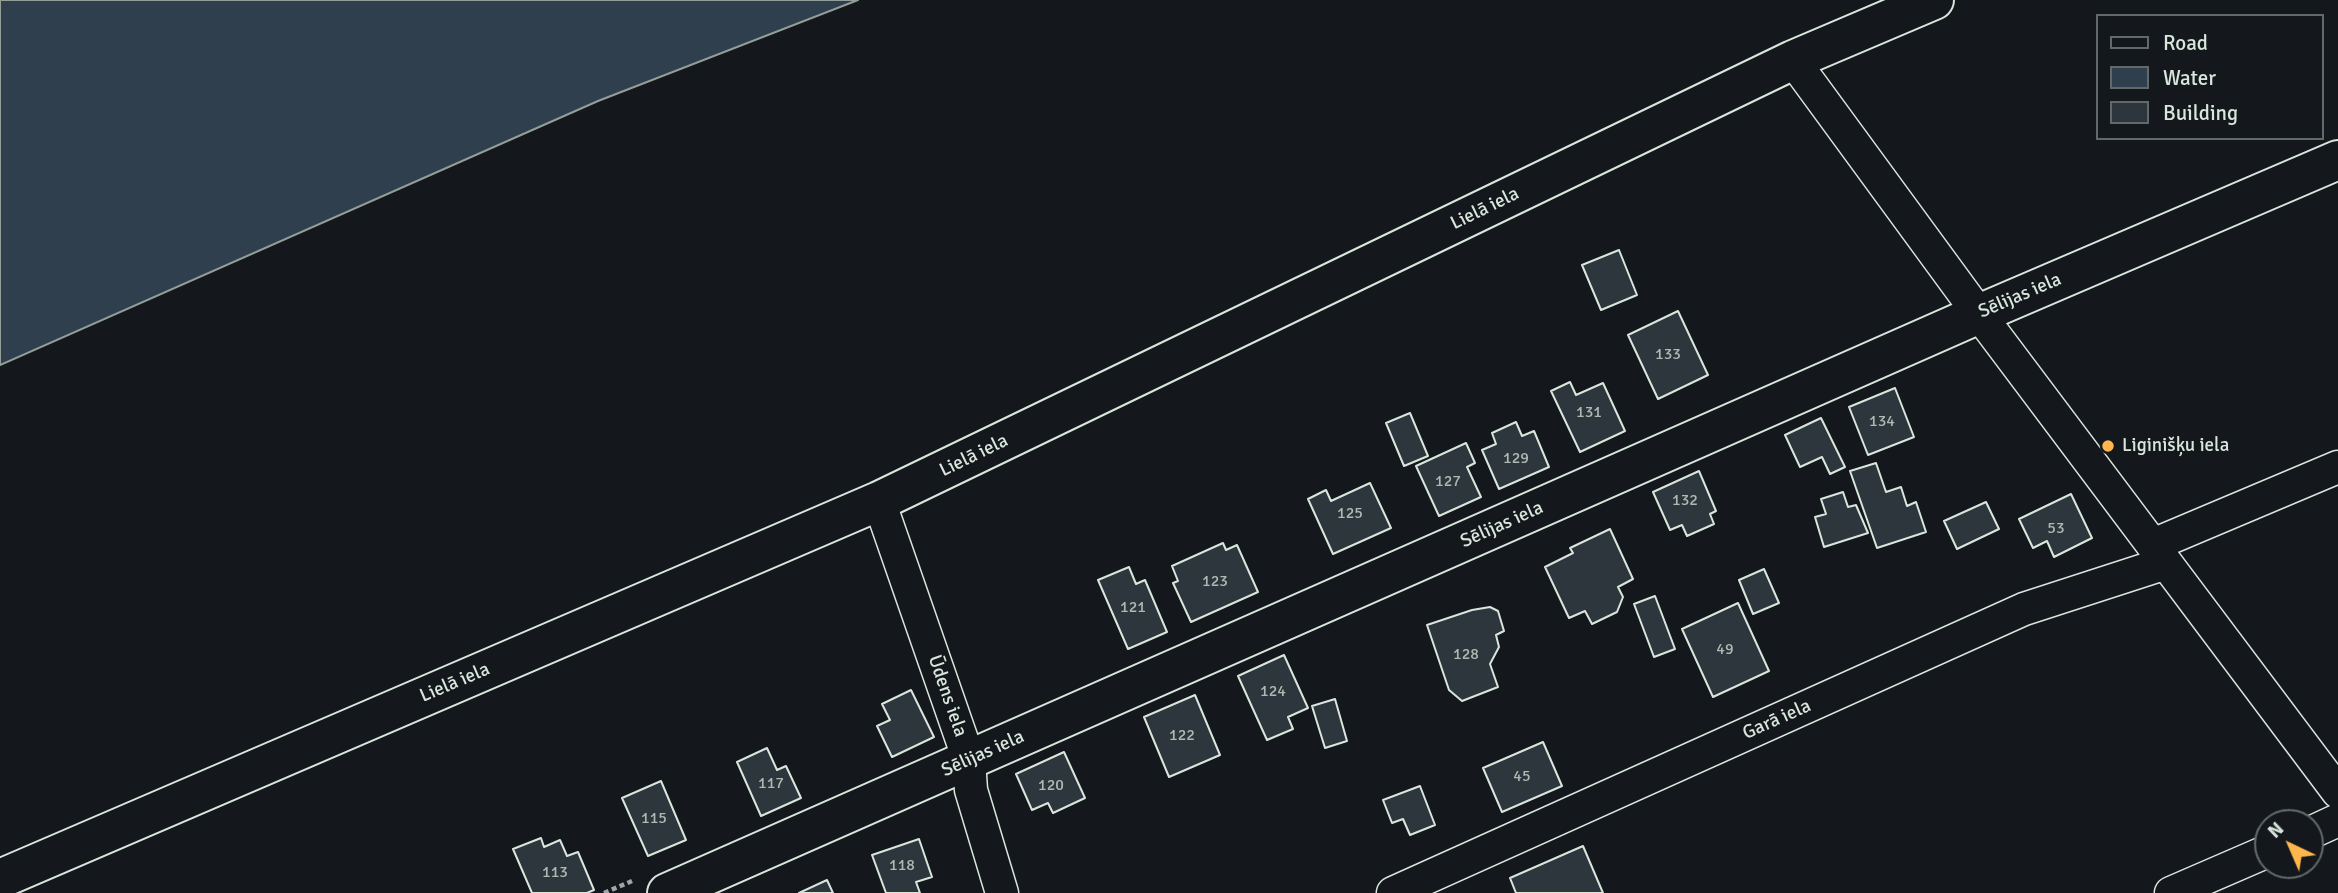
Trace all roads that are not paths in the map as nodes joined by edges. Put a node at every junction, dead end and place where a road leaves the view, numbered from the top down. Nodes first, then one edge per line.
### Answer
1 (1934, 0) edge
2 (1793, 60) junction
3 (2338, 160) edge
4 (1979, 314) junction
5 (2338, 467) edge
6 (879, 501) junction
7 (2160, 554) junction
8 (969, 760) junction
9 (2338, 792) edge
10 (2254, 857) edge
11 (0, 879) edge
12 (667, 893) edge
13 (1002, 893) edge
14 (1392, 893) edge
15 (2171, 893) edge

1 - 2 main road, Lielā iela
2 - 4 street
2 - 6 main road, Lielā iela
3 - 4 main road, Sēlijas iela
4 - 7 street
4 - 8 main road, Sēlijas iela
5 - 7 street, Garā iela
6 - 8 street, Ūdens iela
6 - 11 main road, Lielā iela
7 - 9 street
7 - 14 street, Garā iela
8 - 12 main road, Sēlijas iela
8 - 13 street, Ūdens iela
10 - 15 street

